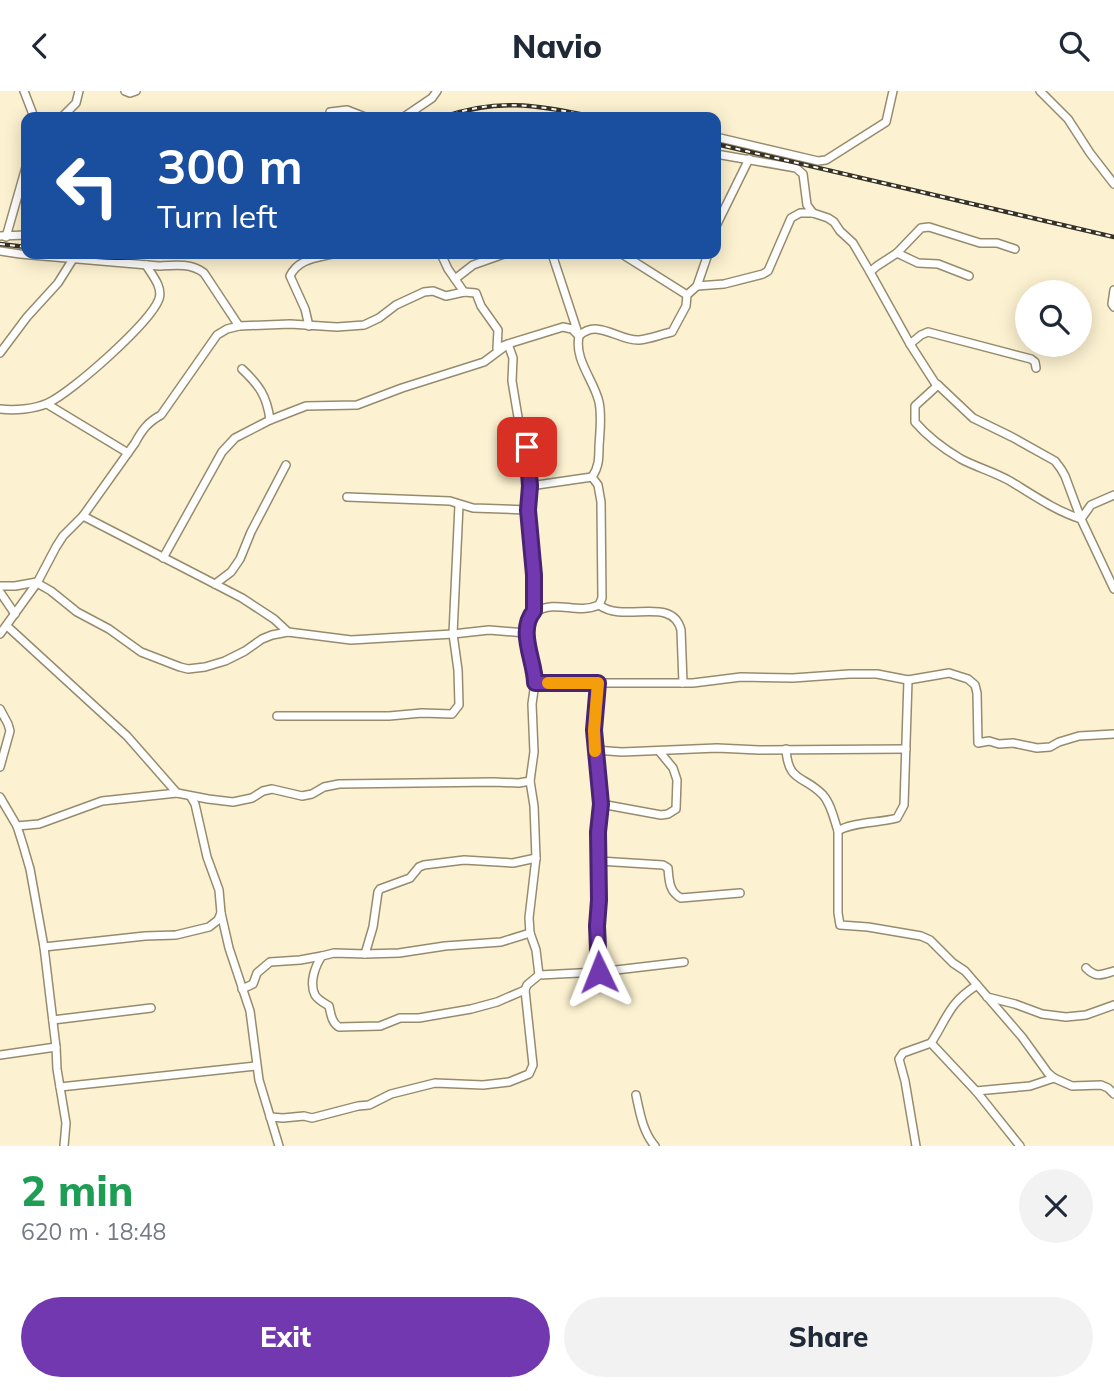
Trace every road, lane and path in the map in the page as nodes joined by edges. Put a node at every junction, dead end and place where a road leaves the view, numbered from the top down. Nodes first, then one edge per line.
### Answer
1 (24, 91) edge
2 (79, 91) edge
3 (125, 91) edge
4 (136, 91) edge
5 (437, 91) edge
6 (893, 91) edge
7 (1040, 91) edge
8 (32, 112) edge
9 (67, 112) edge
10 (330, 112) dead end
11 (352, 112) edge
12 (411, 112) edge
13 (721, 138) edge
14 (721, 155) edge
15 (749, 159) junction
16 (21, 182) edge
17 (1114, 184) edge
18 (813, 213) junction
19 (721, 216) edge
20 (21, 235) edge
21 (3, 237) edge
22 (1015, 249) dead end
23 (0, 251) edge
24 (898, 253) junction
25 (21, 254) edge
26 (73, 259) joint
27 (309, 259) edge
28 (443, 259) edge
29 (490, 259) edge
30 (554, 259) edge
31 (630, 259) edge
32 (706, 259) edge
33 (146, 265) junction
34 (870, 272) junction
35 (969, 276) dead end
36 (454, 279) junction
37 (697, 286) junction
38 (1114, 291) edge
39 (464, 292) junction
40 (687, 296) junction
41 (1114, 307) edge
42 (239, 326) junction
43 (309, 326) junction
44 (579, 335) junction
45 (508, 344) junction
46 (910, 344) junction
47 (0, 353) edge
48 (1036, 368) dead end
49 (242, 369) dead end
50 (938, 385) junction
51 (47, 404) junction
52 (0, 409) edge
53 (270, 420) junction
54 (128, 453) junction
55 (286, 465) dead end
56 (592, 477) junction
57 (530, 486) junction
58 (1114, 495) edge
59 (347, 498) dead end
60 (460, 505) junction
61 (528, 510) junction
62 (83, 516) junction
63 (1081, 519) junction
64 (163, 558) junction
65 (37, 583) junction
66 (215, 584) junction
67 (0, 586) edge
68 (1114, 589) edge
69 (0, 592) edge
70 (599, 605) junction
71 (534, 611) junction
72 (15, 614) junction
73 (7, 626) junction
74 (288, 632) junction
75 (526, 633) junction
76 (0, 634) edge
77 (453, 634) junction
78 (908, 680) junction
79 (535, 683) junction
80 (598, 683) junction
81 (683, 683) junction
82 (0, 709) edge
83 (277, 716) dead end
84 (1114, 734) edge
85 (786, 749) junction
86 (906, 749) junction
87 (595, 750) junction
88 (659, 751) junction
89 (0, 767) edge
90 (530, 781) junction
91 (177, 793) junction
92 (0, 797) edge
93 (191, 797) junction
94 (601, 804) junction
95 (17, 827) junction
96 (838, 831) junction
97 (536, 858) junction
98 (599, 861) junction
99 (740, 893) dead end
100 (221, 913) junction
101 (530, 933) junction
102 (44, 947) junction
103 (366, 954) junction
104 (322, 956) junction
105 (684, 962) dead end
106 (1086, 968) dead end
107 (1114, 971) edge
108 (599, 972) junction
109 (539, 975) junction
110 (976, 985) junction
111 (242, 989) junction
112 (525, 990) junction
113 (986, 997) junction
114 (1114, 1005) edge
115 (151, 1008) dead end
116 (53, 1020) junction
117 (931, 1043) junction
118 (57, 1047) junction
119 (0, 1055) edge
120 (256, 1066) junction
121 (1054, 1079) junction
122 (60, 1087) junction
123 (976, 1091) junction
124 (1114, 1094) edge
125 (636, 1095) dead end
126 (270, 1118) junction
127 (64, 1146) edge
128 (279, 1146) edge
129 (655, 1146) edge
130 (916, 1146) edge
131 (1020, 1146) edge

1 - 8 street
2 - 9 street
3 - 4 street
5 - 12 street
6 - 13 street
7 - 17 street
10 - 11 street
14 - 15 street
15 - 18 street
15 - 19 street
16 - 21 street
18 - 34 street
18 - 37 street
20 - 21 street
22 - 24 street
23 - 25 street
24 - 34 street
24 - 35 street
26 - 33 street
26 - 47 street
27 - 43 street
28 - 36 street
29 - 36 street
30 - 44 street
31 - 40 street
32 - 37 street
33 - 42 street
33 - 51 street
34 - 46 street
36 - 39 street
37 - 40 street
38 - 41 street
39 - 43 street
39 - 45 street
40 - 44 street
42 - 43 street
42 - 54 street
44 - 45 street
44 - 56 street
45 - 53 street
45 - 57 street
46 - 48 street
46 - 50 street
49 - 53 street
50 - 63 street
50 - 63 street
51 - 52 street
51 - 54 street
53 - 64 street
54 - 62 street
55 - 66 street
56 - 57 street
56 - 70 street
57 - 61 street
58 - 63 street
59 - 60 street
60 - 61 street
60 - 77 street
61 - 71 street
62 - 64 street
62 - 65 street
63 - 68 street
64 - 66 street
65 - 67 street
65 - 72 street
65 - 74 street
66 - 74 street
69 - 72 street
70 - 71 street
70 - 81 street
71 - 75 street
72 - 73 street
73 - 76 street
73 - 91 street
74 - 77 street
75 - 77 street
75 - 79 street
77 - 83 street
78 - 81 street
78 - 84 street
78 - 86 street
79 - 80 street
79 - 90 street
80 - 81 street
80 - 87 street
82 - 89 street
85 - 86 street
85 - 88 street
85 - 96 street
86 - 96 street
87 - 88 street
87 - 94 street
88 - 94 street
90 - 93 street
90 - 97 street
91 - 93 street
91 - 95 street
92 - 95 street
93 - 100 street
94 - 98 street
95 - 102 street
96 - 110 street
97 - 101 street
97 - 103 street
98 - 99 street
98 - 108 street
100 - 102 street
100 - 111 street
101 - 103 street
101 - 109 street
102 - 116 street
103 - 104 street
104 - 111 street
104 - 112 street
105 - 108 street
106 - 107 street
108 - 109 street
109 - 112 street
110 - 113 street
110 - 117 street
111 - 120 street
112 - 126 street
113 - 114 street
113 - 121 street
115 - 116 street
116 - 118 street
117 - 123 street
117 - 130 street
118 - 119 street
118 - 122 street
120 - 122 street
120 - 126 street
121 - 123 street
121 - 124 street
122 - 127 street
123 - 131 street
125 - 129 street
126 - 128 street

